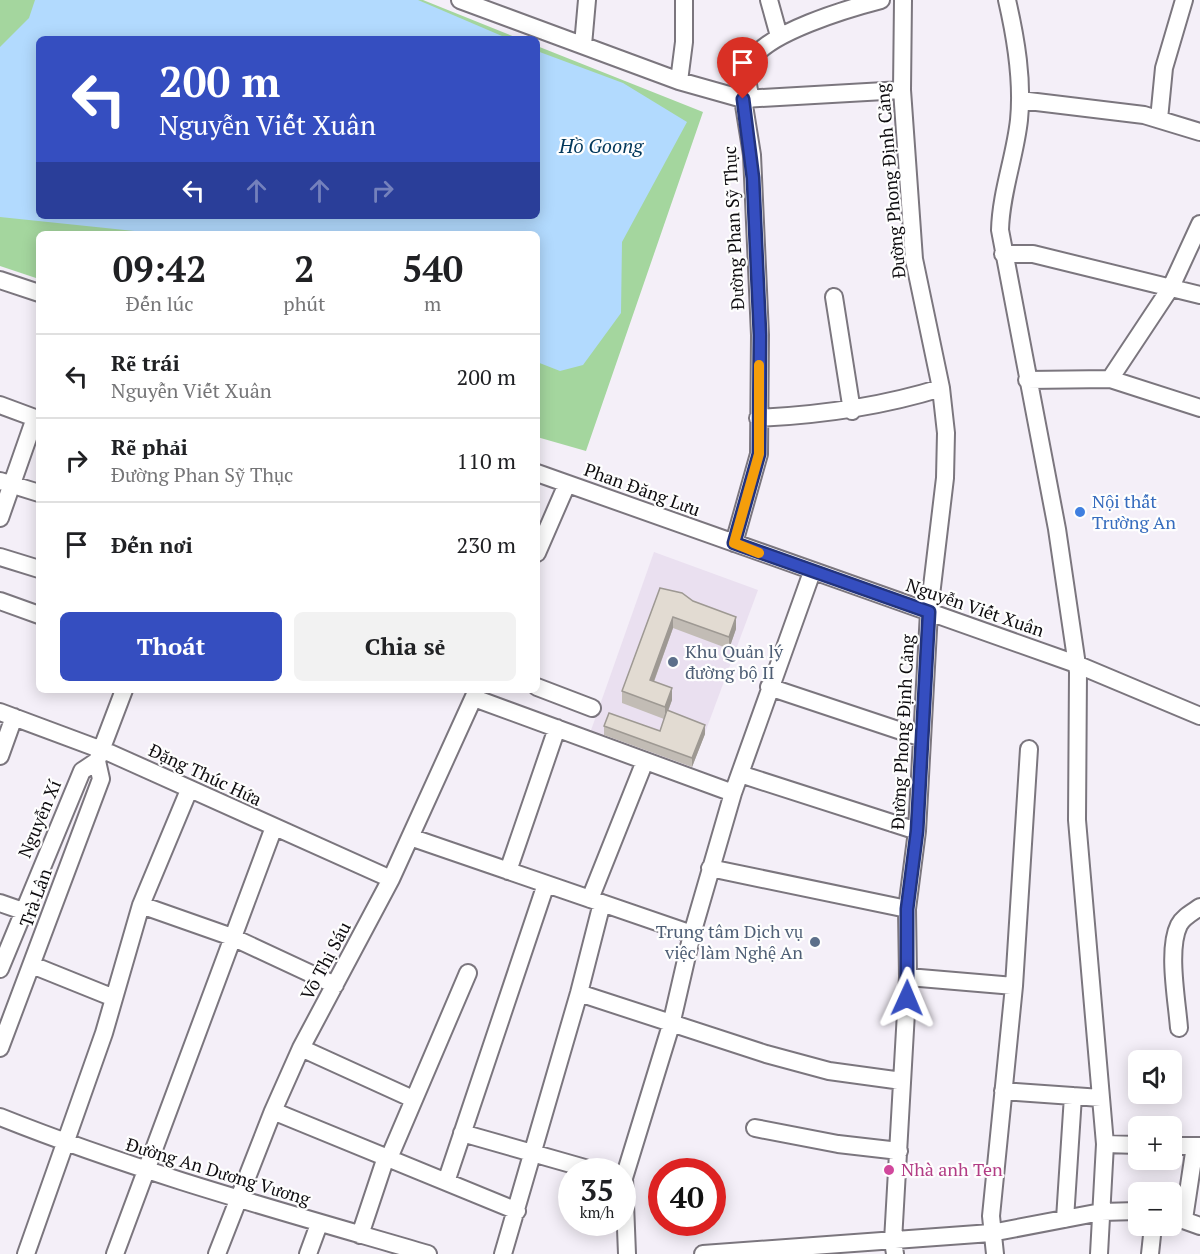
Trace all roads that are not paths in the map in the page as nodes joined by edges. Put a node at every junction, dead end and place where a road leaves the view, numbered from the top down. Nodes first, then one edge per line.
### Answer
1 (460, 0) edge
2 (587, 0) edge
3 (684, 0) edge
4 (769, 0) edge
5 (881, 0) edge
6 (903, 0) edge
7 (1007, 0) edge
8 (1184, 0) edge
9 (779, 36) junction
10 (583, 45) junction
11 (679, 81) junction
12 (902, 90) junction
13 (747, 99) junction
14 (1020, 100) junction
15 (1159, 119) junction
16 (1200, 132) edge
17 (1200, 224) edge
18 (1003, 254) junction
19 (0, 280) edge
20 (1171, 287) junction
21 (36, 292) edge
22 (1200, 295) edge
23 (834, 297) dead end
24 (1027, 380) junction
25 (1110, 380) junction
26 (941, 388) junction
27 (0, 405) edge
28 (1200, 408) edge
29 (852, 411) junction
30 (36, 413) edge
31 (36, 415) edge
32 (758, 418) junction
33 (540, 474) edge
34 (6, 483) edge
35 (567, 484) junction
36 (36, 492) edge
37 (0, 518) edge
38 (734, 543) junction
39 (540, 546) edge
40 (0, 556) edge
41 (36, 568) edge
42 (812, 572) junction
43 (0, 601) edge
44 (929, 612) junction
45 (36, 614) edge
46 (1076, 664) junction
47 (769, 687) junction
48 (540, 688) edge
49 (123, 693) edge
50 (475, 694) edge
51 (592, 708) dead end
52 (7, 714) edge
53 (1200, 716) edge
54 (557, 728) junction
55 (922, 738) junction
56 (1029, 749) dead end
57 (99, 755) junction
58 (0, 756) edge
59 (645, 761) junction
60 (740, 774) junction
61 (189, 790) junction
62 (733, 793) junction
63 (273, 827) junction
64 (917, 831) junction
65 (410, 837) junction
66 (710, 868) junction
67 (508, 871) junction
68 (392, 879) junction
69 (546, 884) junction
70 (596, 901) junction
71 (0, 903) edge
72 (141, 904) junction
73 (1200, 907) edge
74 (907, 909) junction
75 (23, 911) junction
76 (692, 934) junction
77 (232, 937) junction
78 (32, 965) junction
79 (0, 969) edge
80 (468, 974) dead end
81 (908, 977) junction
82 (335, 984) junction
83 (1014, 986) junction
84 (579, 993) junction
85 (114, 998) junction
86 (671, 1025) junction
87 (1179, 1028) dead end
88 (0, 1048) edge
89 (301, 1048) junction
90 (902, 1081) junction
91 (1003, 1091) junction
92 (1073, 1096) junction
93 (1101, 1098) junction
94 (413, 1099) junction
95 (273, 1111) junction
96 (0, 1117) edge
97 (755, 1128) dead end
98 (462, 1133) junction
99 (64, 1143) junction
100 (1105, 1144) junction
101 (1128, 1145) edge
102 (1182, 1146) edge
103 (1198, 1146) edge
104 (899, 1151) junction
105 (533, 1154) junction
106 (387, 1158) junction
107 (629, 1158) edge
108 (558, 1161) edge
109 (146, 1171) junction
110 (446, 1182) junction
111 (238, 1201) junction
112 (1182, 1204) edge
113 (517, 1211) junction
114 (1128, 1211) edge
115 (1101, 1212) junction
116 (1065, 1219) junction
117 (1182, 1219) edge
118 (319, 1224) junction
119 (1200, 1226) edge
120 (991, 1233) junction
121 (626, 1236) edge
122 (1152, 1236) edge
123 (368, 1242) edge
124 (894, 1248) edge
125 (26, 1254) edge
126 (115, 1254) edge
127 (217, 1254) edge
128 (308, 1254) edge
129 (428, 1254) edge
130 (503, 1254) edge
131 (627, 1254) edge
132 (703, 1254) edge
133 (995, 1254) edge
134 (1099, 1254) edge
135 (1150, 1254) edge

1 - 10 street
2 - 10 street
3 - 11 street
4 - 9 street
5 - 9 street
6 - 12 street, Đường Phong Định Cảng
7 - 14 street
8 - 15 street
9 - 13 street, Đường Phan Sỹ Thục
10 - 11 street
11 - 13 street
12 - 13 street
12 - 26 street, Đường Phong Định Cảng
13 - 32 street, Đường Phan Sỹ Thục
14 - 15 street
14 - 18 street
15 - 16 street
17 - 20 street
18 - 20 street
18 - 24 street
19 - 21 street
20 - 22 street
20 - 25 street
23 - 29 street
24 - 25 street
24 - 46 street
25 - 28 street
26 - 29 street
26 - 44 street, Đường Phong Định Cảng
27 - 30 street
29 - 32 street
31 - 34 street
32 - 38 street, Đường Phan Sỹ Thục
33 - 35 street, Phan Đăng Lưu
34 - 36 street
34 - 37 street
35 - 38 street, Phan Đăng Lưu
35 - 39 street
38 - 42 street, Nguyễn Viết Xuân
40 - 41 street
42 - 44 street, Nguyễn Viết Xuân
42 - 47 street
43 - 45 street
44 - 46 street, Nguyễn Viết Xuân
44 - 55 street, Đường Phong Định Cảng
46 - 53 street, Nguyễn Viết Xuân
46 - 93 street
47 - 55 street
47 - 60 street
48 - 51 street
49 - 57 street, Nguyễn Xí
50 - 54 street
50 - 65 street, Võ Thị Sáu
52 - 57 street, Đặng Thúc Hứa
52 - 58 street
54 - 59 street
54 - 67 street
55 - 64 street, Đường Phong Định Cảng
56 - 83 street
57 - 61 street, Đặng Thúc Hứa
57 - 75 street, Nguyễn Xí
57 - 78 street, Trà Lân
59 - 62 street
59 - 70 street
60 - 62 street
60 - 64 street
61 - 63 street, Đặng Thúc Hứa
61 - 72 street
62 - 66 street
63 - 68 street, Đặng Thúc Hứa
63 - 77 street
64 - 74 street, Đường Phong Định Cảng
65 - 67 street
65 - 68 street, Võ Thị Sáu
66 - 74 street
66 - 76 street
67 - 69 street
68 - 82 street, Võ Thị Sáu
69 - 70 street
69 - 98 street
70 - 76 street
70 - 84 street
71 - 75 street
72 - 77 street
72 - 85 street
73 - 87 street
74 - 81 street, Đường Phong Định Cảng
75 - 79 street, Nguyễn Xí
76 - 86 street
77 - 82 street
77 - 109 street
78 - 85 street
78 - 88 street, Trà Lân
80 - 94 street
81 - 83 street
81 - 90 street, Đường Phong Định Cảng
82 - 89 street, Võ Thị Sáu
83 - 91 street
84 - 86 street
84 - 105 street
85 - 99 street
86 - 90 street
86 - 107 street
89 - 94 street
89 - 95 street, Võ Thị Sáu
90 - 104 street, Đường Phong Định Cảng
91 - 92 street
91 - 120 street
92 - 93 street
92 - 116 street
93 - 100 street
94 - 106 street
95 - 106 street
95 - 111 street, Võ Thị Sáu
96 - 99 street, Đường An Dương Vương
97 - 104 street
98 - 105 street
98 - 110 street
99 - 109 street, Đường An Dương Vương
99 - 125 street
100 - 101 street
100 - 115 street
102 - 103 street
103 - 112 street
104 - 124 street, Đường Phong Định Cảng
105 - 108 street
105 - 113 street
106 - 110 street
106 - 123 street
109 - 111 street, Đường An Dương Vương
109 - 126 street
110 - 113 street
111 - 118 street, Đường An Dương Vương
111 - 127 street, Võ Thị Sáu
113 - 130 street
114 - 115 street
115 - 116 street
115 - 134 street
116 - 120 street
117 - 119 street
118 - 123 street, Đường An Dương Vương
118 - 128 street
120 - 124 street
120 - 133 street
121 - 131 street
122 - 135 street
123 - 129 street, Đường An Dương Vương
124 - 132 street

